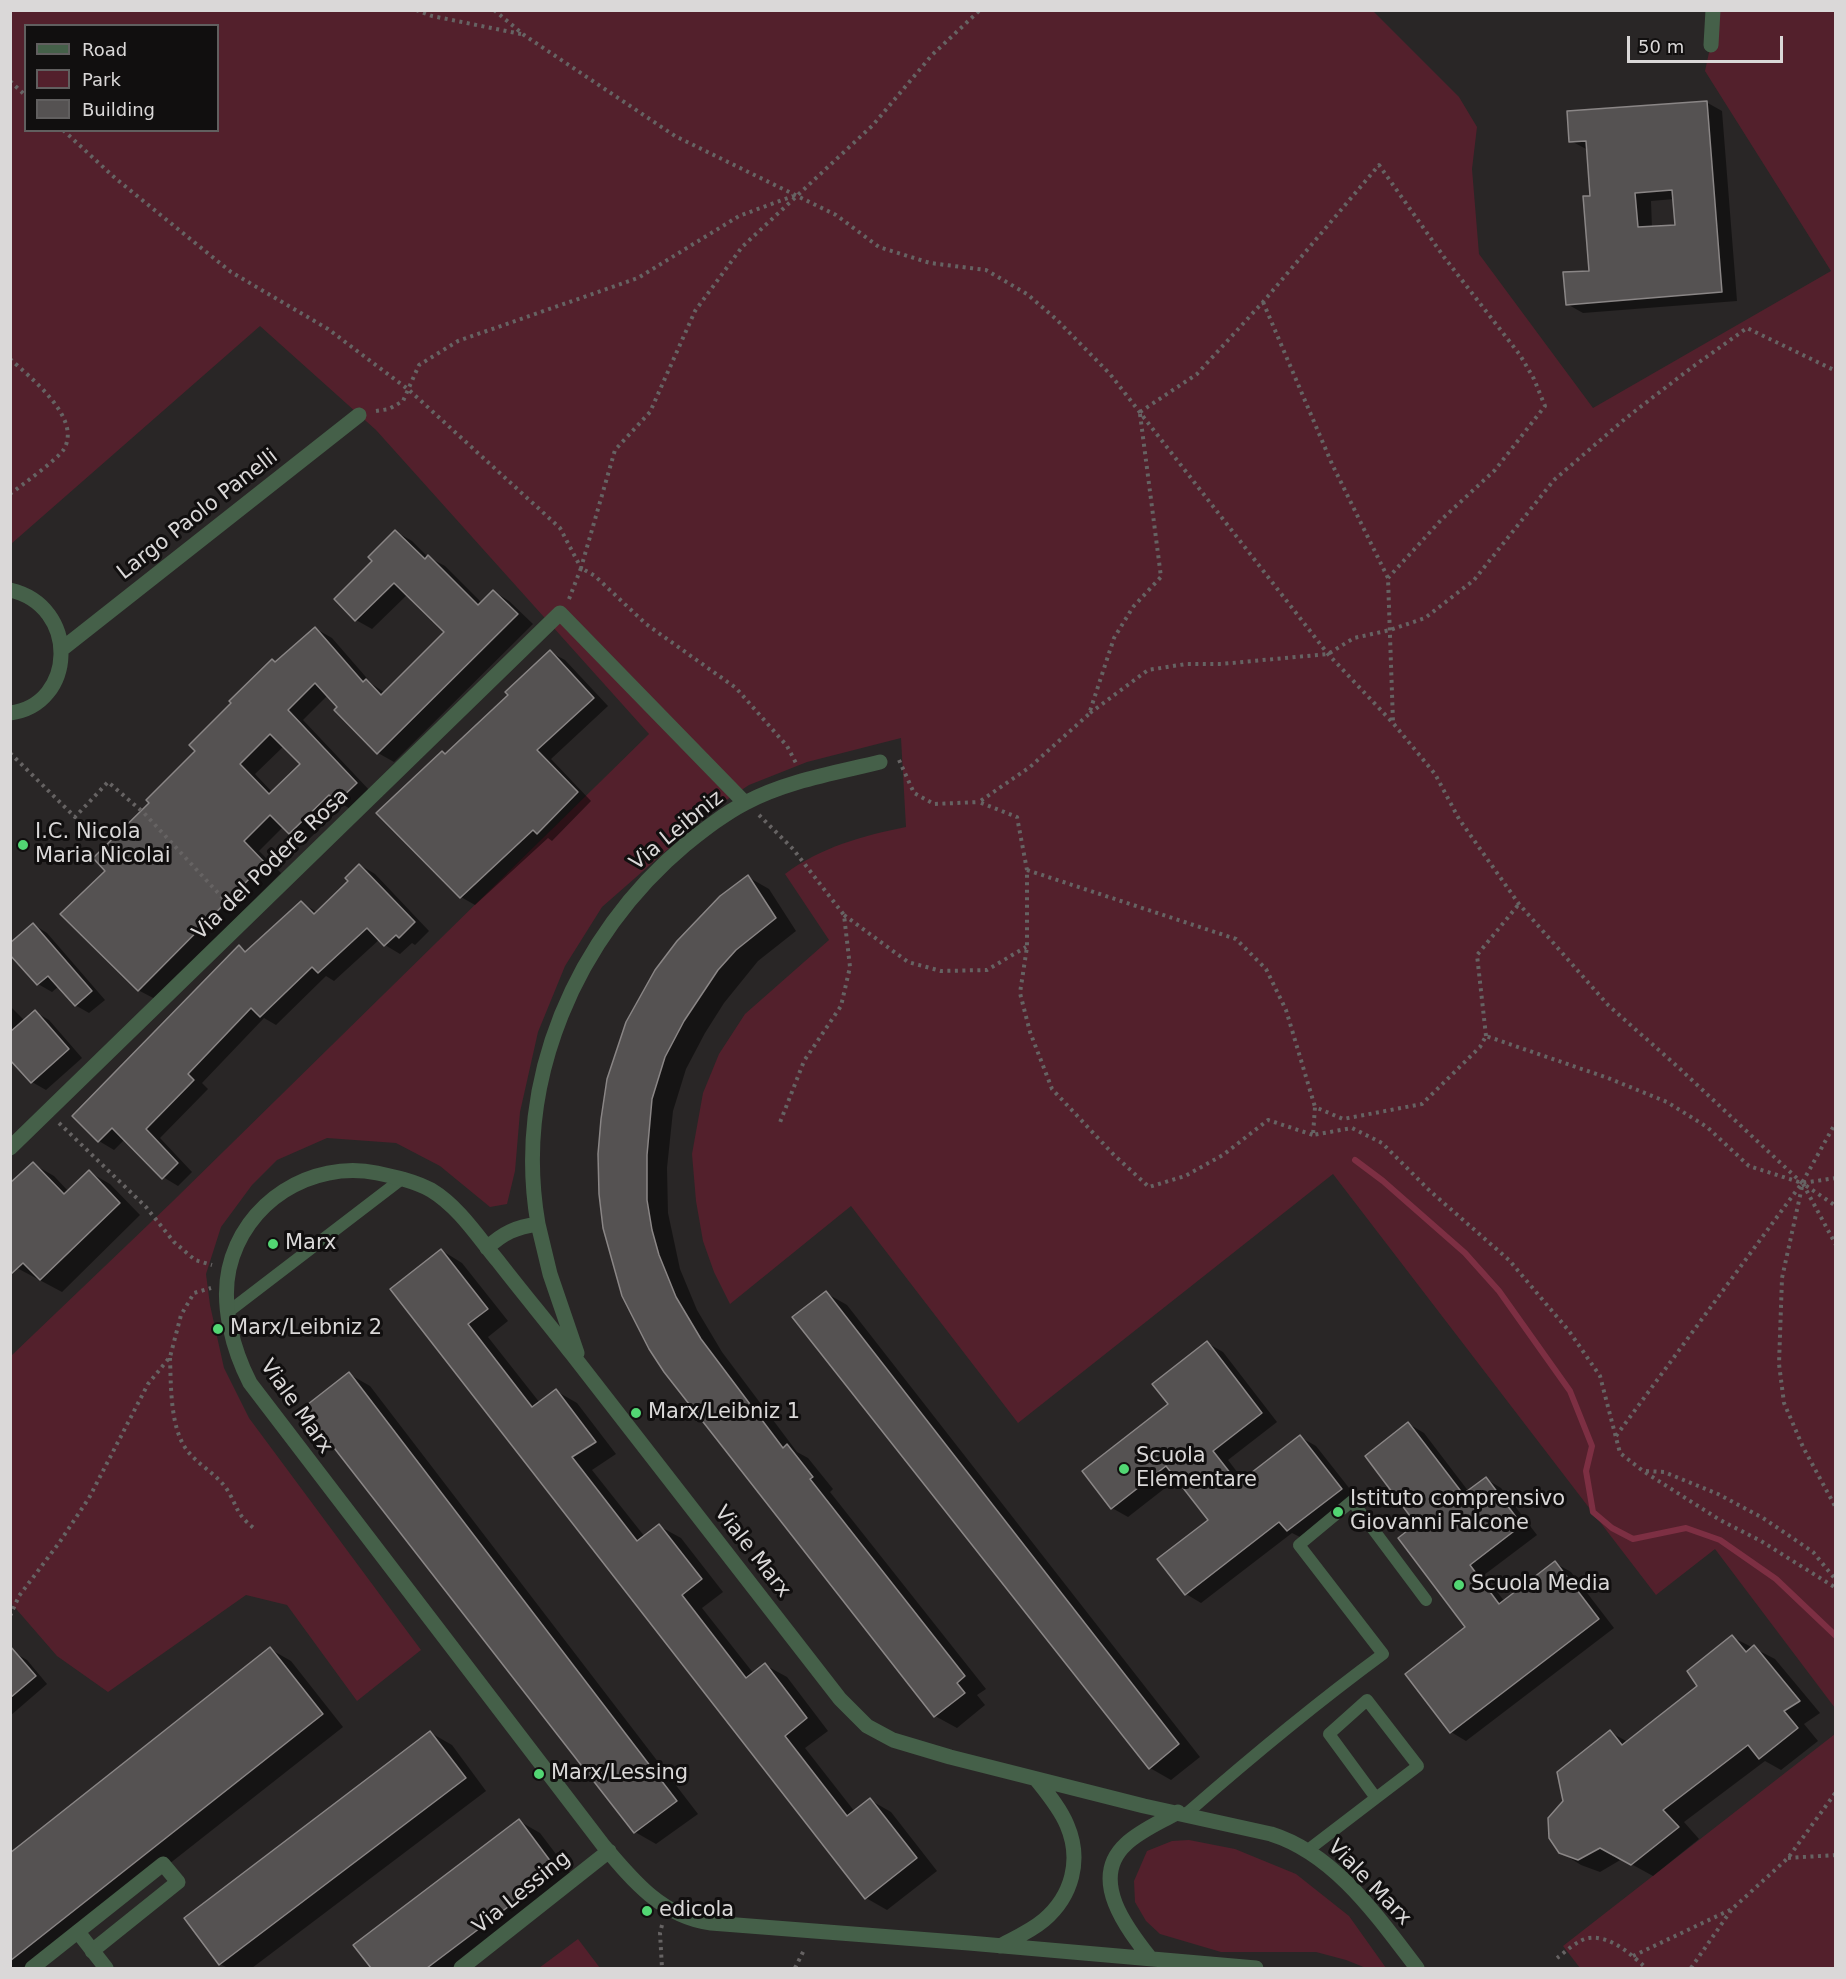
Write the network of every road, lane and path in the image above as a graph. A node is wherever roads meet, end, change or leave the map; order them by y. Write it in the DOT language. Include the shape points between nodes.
graph roads {
  1 [pos="416,10"];
  2 [pos="494,10"];
  3 [pos="980,10"];
  4 [pos="1713,10"];
  5 [pos="524,35"];
  6 [pos="1711,45"];
  7 [pos="10,81"];
  8 [pos="24,94"];
  9 [pos="65,132"];
  10 [pos="797,195"];
  11 [pos="1263,302"];
  12 [pos="10,359"];
  13 [pos="1836,371"];
  14 [pos="409,390"];
  15 [pos="1140,412"];
  16 [pos="359,415"];
  17 [pos="10,494"];
  18 [pos="581,568"];
  19 [pos="1388,578"];
  20 [pos="10,590"];
  21 [pos="560,613"];
  22 [pos="1390,630"];
  23 [pos="63,649"];
  24 [pos="1328,654"];
  25 [pos="10,713"];
  26 [pos="1089,714"];
  27 [pos="1393,723"];
  28 [pos="10,753"];
  29 [pos="880,762"];
  30 [pos="805,781"];
  31 [pos="979,802"];
  32 [pos="745,803"];
  33 [pos="1027,870"];
  34 [pos="1519,903"];
  35 [pos="844,915"];
  36 [pos="243,921"];
  37 [pos="1027,947"];
  38 [pos="1486,1036"];
  39 [pos="1315,1107"];
  40 [pos="47,1112"];
  41 [pos="1836,1122"];
  42 [pos="779,1125"];
  43 [pos="1313,1135"];
  44 [pos="10,1148"];
  45 [pos="403,1178"];
  46 [pos="1836,1178"];
  47 [pos="1802,1183"];
  48 [pos="1836,1206"];
  49 [pos="538,1224"];
  50 [pos="1836,1245"];
  51 [pos="487,1248"];
  52 [pos="228,1276"];
  53 [pos="228,1312"];
  54 [pos="170,1357"];
  55 [pos="582,1367"];
  56 [pos="1616,1436"];
  57 [pos="1643,1471"];
  58 [pos="1836,1508"];
  59 [pos="255,1530"];
  60 [pos="1836,1580"];
  61 [pos="1836,1588"];
  62 [pos="1426,1600"];
  63 [pos="10,1616"];
  64 [pos="1036,1779"];
  65 [pos="1836,1792"];
  66 [pos="1376,1798"];
  67 [pos="1182,1813"];
  68 [pos="1308,1850"];
  69 [pos="609,1851"];
  70 [pos="1836,1855"];
  71 [pos="1788,1858"];
  72 [pos="666,1908"];
  73 [pos="1732,1909"];
  74 [pos="78,1932"];
  75 [pos="1000,1946"];
  76 [pos="93,1951"];
  77 [pos="1633,1956"];
  78 [pos="1557,1958"];
  79 [pos="1151,1959"];
  80 [pos="32,1968"];
  81 [pos="106,1968"];
  82 [pos="461,1968"];
  83 [pos="662,1968"];
  84 [pos="1256,1968"];
  85 [pos="1417,1968"];
  86 [pos="1646,1968"];
  87 [pos="1691,1968"];
  1 -- 5 [label="path"];
  2 -- 5 [label="path"];
  3 -- 10 [label="path" via="932,55 873,125"];
  4 -- 6 [label="street"];
  5 -- 10 [label="path" via="675,136"];
  7 -- 8 [label="path"];
  9 -- 14 [label="path" via="115,178 231,272 328,329"];
  10 -- 14 [label="path" via="740,216 638,278 458,341 419,365"];
  10 -- 15 [label="path" via="836,215 879,247 930,263 986,270 1027,294 1110,374"];
  10 -- 18 [label="path" via="742,247 695,311 650,412 615,450"];
  11 -- 15 [label="path" via="1197,374"];
  11 -- 19 [label="path" via="1332,464"];
  11 -- 19 [label="path" via="1379,165 1534,379 1545,406 1495,470 1442,519"];
  12 -- 17 [label="path" via="62,414 68,438 63,451"];
  13 -- 22 [label="path" via="1747,328 1645,404 1554,480 1474,580 1425,618"];
  14 -- 16 [label="path" via="403,401 389,409"];
  14 -- 18 [label="path" via="561,528"];
  15 -- 24 [label="path"];
  15 -- 26 [label="path" via="1161,577 1133,607 1114,638"];
  16 -- 23 [label="street, Largo Paolo Panelli"];
  18 -- 21 [label="path"];
  18 -- 30 [label="path" via="595,576 646,624 736,688 787,746"];
  19 -- 22 [label="path"];
  20 -- 23 [label="street" via="32,598 48,611"];
  21 -- 32 [label="street"];
  21 -- 36 [label="street, Via del Podere Rosa"];
  22 -- 24 [label="path" via="1354,638"];
  22 -- 27 [label="path"];
  23 -- 25 [label="street" via="60,670 51,688 36,703"];
  24 -- 26 [label="path" via="1148,670"];
  24 -- 27 [label="path"];
  26 -- 31 [label="path" via="1030,767"];
  27 -- 34 [label="path" via="1435,774 1459,819"];
  28 -- 36 [label="path" via="75,817 108,782 144,813"];
  29 -- 30 [label="street, Via Leibniz"];
  29 -- 31 [label="path" via="899,759 914,793 934,804"];
  30 -- 32 [label="street, Via Leibniz"];
  31 -- 33 [label="path" via="1017,817"];
  32 -- 35 [label="path" via="793,849"];
  32 -- 49 [label="street, Via Leibniz" via="694,838 649,878 607,929 579,977 547,1056 538,1098 533,1147"];
  33 -- 37 [label="path"];
  33 -- 39 [label="path" via="1236,939 1266,969 1286,1010"];
  34 -- 38 [label="path" via="1477,955"];
  34 -- 47 [label="path" via="1608,1005"];
  35 -- 37 [label="path" via="908,962 941,971 987,970"];
  35 -- 42 [label="path" via="850,967 841,1006 804,1061"];
  36 -- 40 [label="street, Via del Podere Rosa"];
  37 -- 43 [label="path" via="1020,993 1052,1089 1149,1187 1185,1176 1223,1155 1268,1120"];
  38 -- 39 [label="path" via="1480,1047 1422,1104 1343,1119"];
  38 -- 47 [label="path" via="1667,1102 1707,1127 1749,1166"];
  39 -- 43 [label="path"];
  40 -- 44 [label="street, Via del Podere Rosa"];
  40 -- 52 [label="path" via="146,1207 174,1242 195,1260"];
  41 -- 47 [label="path"];
  43 -- 56 [label="path" via="1352,1128 1382,1143 1509,1260 1569,1331 1600,1376"];
  45 -- 51 [label="street, Viale Marx" via="441,1198"];
  45 -- 52 [label="street, Viale Marx" via="354,1170 301,1181 256,1215 243,1233"];
  45 -- 53 [label="lane"];
  46 -- 47 [label="path"];
  47 -- 48 [label="path"];
  47 -- 50 [label="path"];
  47 -- 56 [label="path"];
  47 -- 58 [label="path" via="1782,1278 1779,1364 1784,1403"];
  49 -- 51 [label="street" via="513,1229"];
  49 -- 55 [label="street, Via Leibniz"];
  51 -- 55 [label="street, Viale Marx"];
  52 -- 53 [label="street, Viale Marx"];
  52 -- 54 [label="path" via="194,1293 181,1315"];
  53 -- 69 [label="street, Viale Marx" via="241,1364 258,1396"];
  54 -- 59 [label="path" via="178,1433 186,1449 225,1487 242,1519"];
  54 -- 63 [label="path" via="148,1384 89,1498 18,1596"];
  55 -- 64 [label="street, Viale Marx" via="859,1719 893,1740"];
  56 -- 57 [label="path" via="1620,1453"];
  57 -- 60 [label="path" via="1664,1472 1763,1518 1814,1552"];
  57 -- 61 [label="path"];
  62 -- 67 [label="lane" via="1352,1501 1299,1545 1383,1654"];
  64 -- 67 [label="street, Viale Marx"];
  64 -- 75 [label="street" via="1066,1824 1073,1851 1072,1881 1060,1903 1042,1921"];
  65 -- 71 [label="path"];
  66 -- 66 [label="lane" via="1329,1734 1367,1700 1418,1766"];
  66 -- 68 [label="lane"];
  67 -- 68 [label="street, Viale Marx" via="1271,1834"];
  67 -- 79 [label="street" via="1125,1844 1111,1869 1110,1885 1116,1908"];
  68 -- 85 [label="street, Viale Marx" via="1346,1883"];
  69 -- 72 [label="street, Viale Marx" via="632,1879"];
  69 -- 82 [label="street, Via Lessing"];
  70 -- 71 [label="path"];
  71 -- 73 [label="path"];
  72 -- 75 [label="street, Viale Marx" via="711,1923"];
  72 -- 83 [label="path" via="660,1933"];
  73 -- 77 [label="path"];
  73 -- 87 [label="path"];
  74 -- 76 [label="street"];
  74 -- 76 [label="street" via="163,1864 178,1882"];
  74 -- 80 [label="street"];
  75 -- 79 [label="street, Viale Marx"];
  76 -- 81 [label="street"];
  77 -- 78 [label="path" via="1605,1939 1587,1937"];
  77 -- 86 [label="path"];
  79 -- 84 [label="street, Viale Marx"];
}
